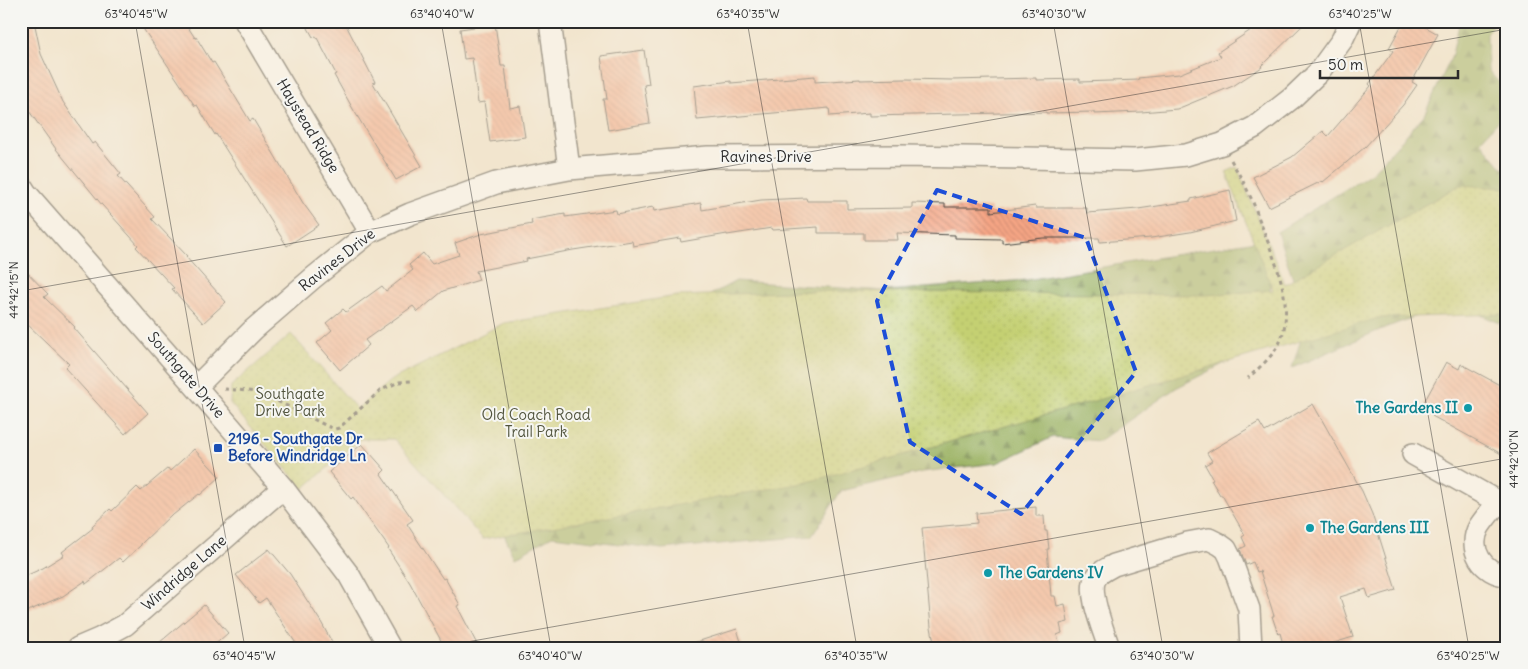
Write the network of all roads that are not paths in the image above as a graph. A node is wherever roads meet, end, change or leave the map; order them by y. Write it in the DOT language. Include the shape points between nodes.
graph roads {
  1 [pos="245,21"];
  2 [pos="550,21"];
  3 [pos="1351,21"];
  4 [pos="569,169"];
  5 [pos="21,185"];
  6 [pos="370,232"];
  7 [pos="196,387"];
  8 [pos="1413,454"];
  9 [pos="283,488"];
  10 [pos="1502,505"];
  11 [pos="1507,575"];
  12 [pos="78,648"];
  13 [pos="390,648"];
  14 [pos="1109,648"];
  15 [pos="1251,648"];
  1 -- 6 [label="street, Haystead Ridge"];
  2 -- 4 [label="street"];
  3 -- 4 [label="street, Ravines Drive" via="1342,40 1318,73 1292,98 1255,127 1222,144 1186,155 1135,160 901,156 708,158"];
  4 -- 6 [label="street, Ravines Drive" via="496,184 410,214"];
  5 -- 7 [label="street, Southgate Drive"];
  6 -- 7 [label="street, Ravines Drive" via="254,329"];
  7 -- 9 [label="street, Southgate Drive"];
  8 -- 10 [label="street"];
  9 -- 12 [label="street, Windridge Lane" via="125,625"];
  9 -- 13 [label="street, Southgate Drive" via="349,575"];
  10 -- 11 [label="street" via="1479,526 1475,538 1476,551 1482,563 1491,571"];
  14 -- 15 [label="street" via="1095,605 1096,577 1114,565 1187,542 1209,540 1226,549 1230,557 1249,610"];
}
